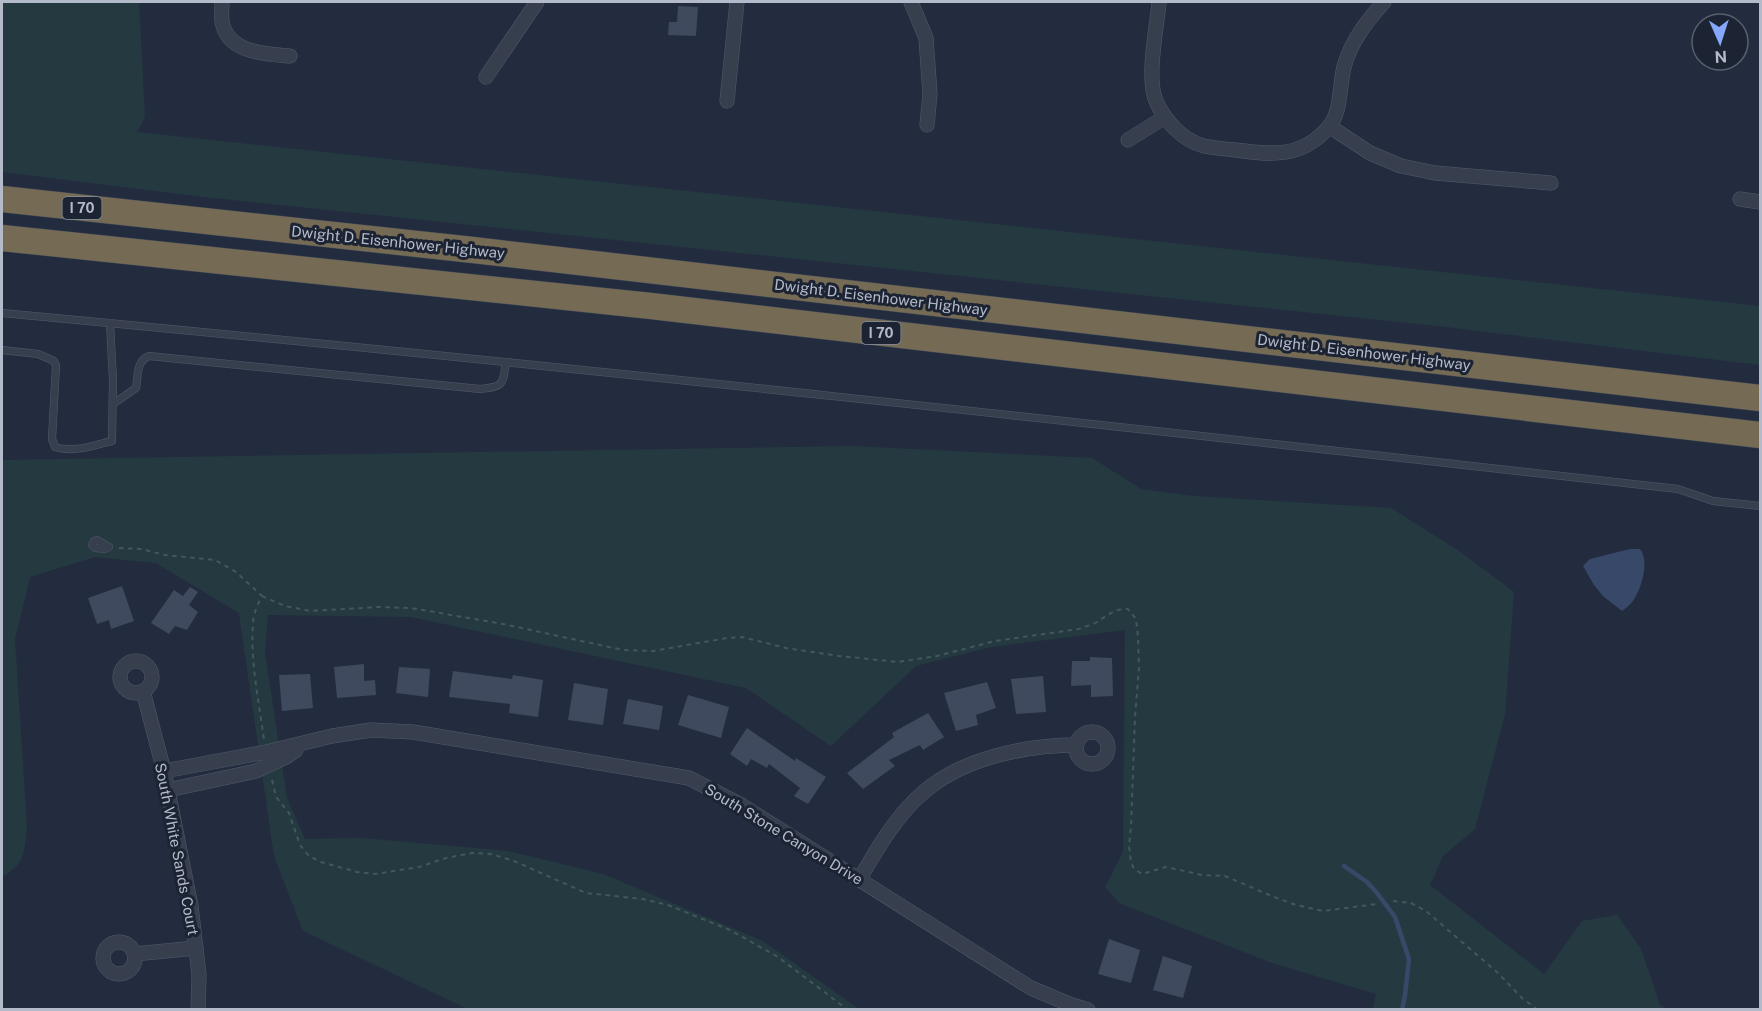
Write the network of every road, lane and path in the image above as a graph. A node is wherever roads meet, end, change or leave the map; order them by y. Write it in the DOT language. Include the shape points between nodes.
graph roads {
  1 [pos="222,2"];
  2 [pos="537,2"];
  3 [pos="737,2"];
  4 [pos="911,2"];
  5 [pos="1159,2"];
  6 [pos="1384,2"];
  7 [pos="291,56"];
  8 [pos="486,77"];
  9 [pos="727,101"];
  10 [pos="1165,117"];
  11 [pos="927,125"];
  12 [pos="1329,126"];
  13 [pos="1128,140"];
  14 [pos="1551,183"];
  15 [pos="2,199"];
  16 [pos="1740,199"];
  17 [pos="1761,202"];
  18 [pos="2,238"];
  19 [pos="2,313"];
  20 [pos="110,323"];
  21 [pos="2,350"];
  22 [pos="506,362"];
  23 [pos="1761,398"];
  24 [pos="113,404"];
  25 [pos="1761,435"];
  26 [pos="1761,506"];
  27 [pos="109,547"];
  28 [pos="262,596"];
  29 [pos="143,691"];
  30 [pos="308,742"];
  31 [pos="1077,745"];
  32 [pos="265,746"];
  33 [pos="164,771"];
  34 [pos="270,772"];
  35 [pos="168,790"];
  36 [pos="859,879"];
  37 [pos="1393,902"];
  38 [pos="1377,904"];
  39 [pos="196,948"];
  40 [pos="134,954"];
  41 [pos="198,1010"];
  42 [pos="848,1010"];
  43 [pos="1088,1010"];
  44 [pos="1538,1010"];
  1 -- 7 [label="street" via="224,30 232,41 258,53"];
  2 -- 8 [label="street"];
  3 -- 9 [label="street"];
  4 -- 11 [label="street" via="926,38 930,94"];
  5 -- 10 [label="street" via="1152,79 1155,100"];
  6 -- 12 [label="street" via="1353,42"];
  10 -- 12 [label="street" via="1174,129 1202,146 1266,154 1299,148"];
  10 -- 13 [label="street"];
  12 -- 14 [label="street" via="1370,153 1401,166 1435,173"];
  15 -- 23 [label="highway, Dwight D. Eisenhower Highway / I 70"];
  16 -- 17 [label="street"];
  18 -- 25 [label="highway, I 70" via="651,306"];
  19 -- 20 [label="lane"];
  20 -- 22 [label="lane"];
  20 -- 24 [label="lane"];
  21 -- 24 [label="lane" via="38,354 54,361 55,447 78,449 112,441"];
  22 -- 24 [label="lane" via="500,385 480,389 149,356 140,363 136,388"];
  22 -- 26 [label="lane" via="1678,489 1713,501"];
  27 -- 28 [label="path" via="215,560 236,572"];
  28 -- 32 [label="path" via="253,633"];
  28 -- 38 [label="path" via="311,611 411,608 623,650 653,651 742,637 786,648 898,662 995,641 1078,629 1115,610 1128,609 1136,619 1139,668 1129,846 1134,869 1142,874 1166,867 1225,876 1274,897 1323,911"];
  29 -- 33 [label="street, South White Sands Court"];
  30 -- 33 [label="street, South Stone Canyon Drive"];
  30 -- 35 [label="street, South Stone Canyon Drive" via="256,771"];
  30 -- 36 [label="street, South Stone Canyon Drive" via="371,730 413,732 689,778 743,806"];
  31 -- 36 [label="street" via="1027,748 951,773 924,791 891,828"];
  33 -- 35 [label="street, South White Sands Court"];
  34 -- 42 [label="path" via="276,797 289,813 300,845 321,862 375,874 463,855 491,854 586,893 668,905 730,930 778,957"];
  35 -- 39 [label="street, South White Sands Court"];
  36 -- 43 [label="street, South Stone Canyon Drive" via="1031,988"];
  37 -- 44 [label="path" via="1411,903 1426,911"];
  39 -- 40 [label="street"];
  39 -- 41 [label="street, South White Sands Court"];
}
